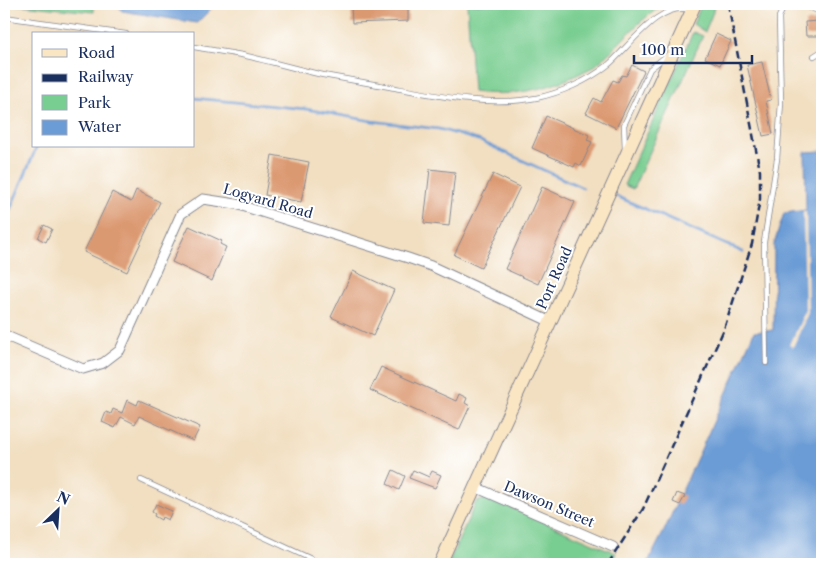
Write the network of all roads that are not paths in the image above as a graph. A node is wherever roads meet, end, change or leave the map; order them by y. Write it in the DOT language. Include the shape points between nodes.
graph roads {
  1 [pos="785,4"];
  2 [pos="798,4"];
  3 [pos="694,7"];
  4 [pos="822,12"];
  5 [pos="4,17"];
  6 [pos="112,32"];
  7 [pos="195,47"];
  8 [pos="822,51"];
  9 [pos="814,56"];
  10 [pos="551,322"];
  11 [pos="4,335"];
  12 [pos="766,363"];
  13 [pos="141,480"];
  14 [pos="475,487"];
  15 [pos="613,547"];
  16 [pos="322,564"];
  17 [pos="440,564"];
  1 -- 12 [label="lane" via="779,16 777,159 764,242"];
  2 -- 4 [label="lane"];
  3 -- 7 [label="lane" via="677,8 656,16 608,65 581,82 549,95 518,101 475,100 414,91"];
  3 -- 10 [label="main road, Port Road"];
  5 -- 6 [label="lane"];
  8 -- 9 [label="lane"];
  10 -- 11 [label="street, Logyard Road" via="431,266 236,204 203,199 181,214 120,350 103,363 83,369"];
  10 -- 14 [label="main road, Port Road"];
  13 -- 16 [label="lane"];
  14 -- 15 [label="street, Dawson Street"];
  14 -- 17 [label="main road, Port Road"];
}
